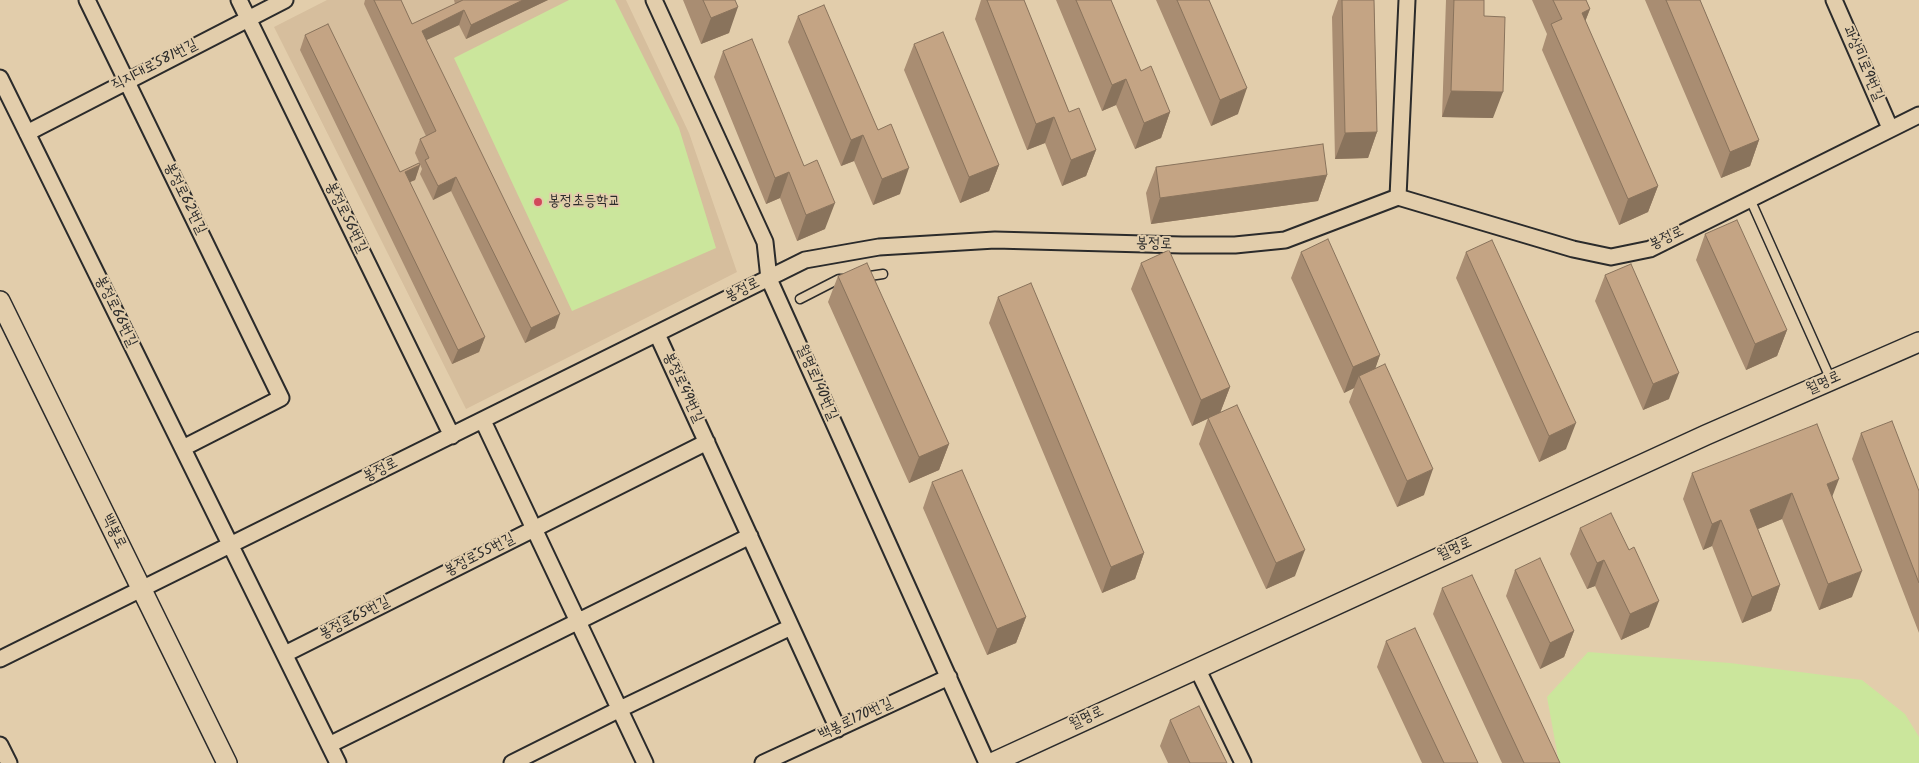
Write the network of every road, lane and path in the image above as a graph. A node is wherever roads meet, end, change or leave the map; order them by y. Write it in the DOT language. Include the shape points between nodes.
graph roads {
  1 [pos="87,0"];
  2 [pos="239,0"];
  3 [pos="285,0"];
  4 [pos="654,0"];
  5 [pos="1406,0"];
  6 [pos="1834,0"];
  7 [pos="248,18"];
  8 [pos="0,78"];
  9 [pos="126,81"];
  10 [pos="1919,115"];
  11 [pos="1890,128"];
  12 [pos="27,133"];
  13 [pos="1398,196"];
  14 [pos="1750,199"];
  15 [pos="883,274"];
  16 [pos="769,279"];
  17 [pos="800,298"];
  18 [pos="0,301"];
  19 [pos="657,334"];
  20 [pos="1919,342"];
  21 [pos="1831,380"];
  22 [pos="483,421"];
  23 [pos="452,436"];
  24 [pos="707,442"];
  25 [pos="183,448"];
  26 [pos="625,483"];
  27 [pos="534,529"];
  28 [pos="750,536"];
  29 [pos="231,546"];
  30 [pos="425,584"];
  31 [pos="141,589"];
  32 [pos="578,621"];
  33 [pos="791,627"];
  34 [pos="285,654"];
  35 [pos="0,659"];
  36 [pos="1197,668"];
  37 [pos="949,678"];
  38 [pos="620,709"];
  39 [pos="838,728"];
  40 [pos="0,745"];
  41 [pos="329,745"];
  42 [pos="9,763"];
  43 [pos="227,763"];
  44 [pos="338,763"];
  45 [pos="513,763"];
  46 [pos="645,763"];
  47 [pos="763,763"];
  48 [pos="987,763"];
  49 [pos="992,763"];
  50 [pos="1243,763"];
  1 -- 9 [label="street, 봉정로62번길"];
  2 -- 7 [label="street, 봉정로56번길"];
  3 -- 7 [label="street, 직지대로581번길"];
  4 -- 16 [label="street, 월명로140번길" via="765,242"];
  5 -- 13 [label="street"];
  6 -- 11 [label="street, 과상미로9번길"];
  7 -- 9 [label="street, 직지대로581번길"];
  7 -- 23 [label="street, 봉정로56번길"];
  8 -- 12 [label="street, 봉정로66번길"];
  9 -- 12 [label="street, 직지대로581번길"];
  9 -- 25 [label="street, 봉정로62번길" via="282,398"];
  10 -- 11 [label="street, 봉정로"];
  11 -- 14 [label="street, 봉정로"];
  12 -- 25 [label="street, 봉정로66번길"];
  13 -- 14 [label="street, 봉정로" via="1573,249 1610,257 1650,249"];
  13 -- 16 [label="street, 봉정로" via="1285,240 1182,246 995,240 879,247 805,260"];
  14 -- 21 [label="lane"];
  15 -- 17 [label="lane" via="839,279"];
  16 -- 19 [label="street, 봉정로"];
  16 -- 37 [label="street, 월명로140번길"];
  18 -- 31 [label="street, 백봉로"];
  19 -- 22 [label="street, 봉정로"];
  19 -- 24 [label="street, 봉정로49번길"];
  20 -- 21 [label="street, 월명로"];
  21 -- 36 [label="street, 월명로"];
  22 -- 23 [label="street, 봉정로"];
  22 -- 27 [label="street, 봉정로55번길"];
  23 -- 29 [label="street, 봉정로"];
  24 -- 26 [label="street, 봉정로49번길"];
  24 -- 28 [label="street, 봉정로49번길"];
  25 -- 29 [label="street, 봉정로66번길"];
  26 -- 27 [label="street, 봉정로55번길"];
  27 -- 30 [label="street, 봉정로55번길"];
  27 -- 32 [label="street, 봉정로55번길"];
  28 -- 32 [label="street"];
  28 -- 33 [label="street, 봉정로49번길"];
  29 -- 31 [label="street, 봉정로"];
  29 -- 34 [label="street"];
  30 -- 34 [label="street, 봉정로65번길"];
  31 -- 35 [label="street, 봉정로"];
  31 -- 43 [label="street, 백봉로"];
  32 -- 38 [label="street, 봉정로55번길"];
  32 -- 41 [label="street"];
  33 -- 38 [label="street"];
  33 -- 39 [label="street, 봉정로49번길"];
  34 -- 41 [label="street"];
  36 -- 49 [label="street, 월명로"];
  36 -- 50 [label="street"];
  37 -- 39 [label="street, 백봉로170번길"];
  37 -- 48 [label="street, 월명로140번길"];
  38 -- 45 [label="street"];
  38 -- 46 [label="street, 봉정로55번길"];
  39 -- 47 [label="street, 백봉로170번길"];
  40 -- 42 [label="street"];
  41 -- 44 [label="street"];
}
